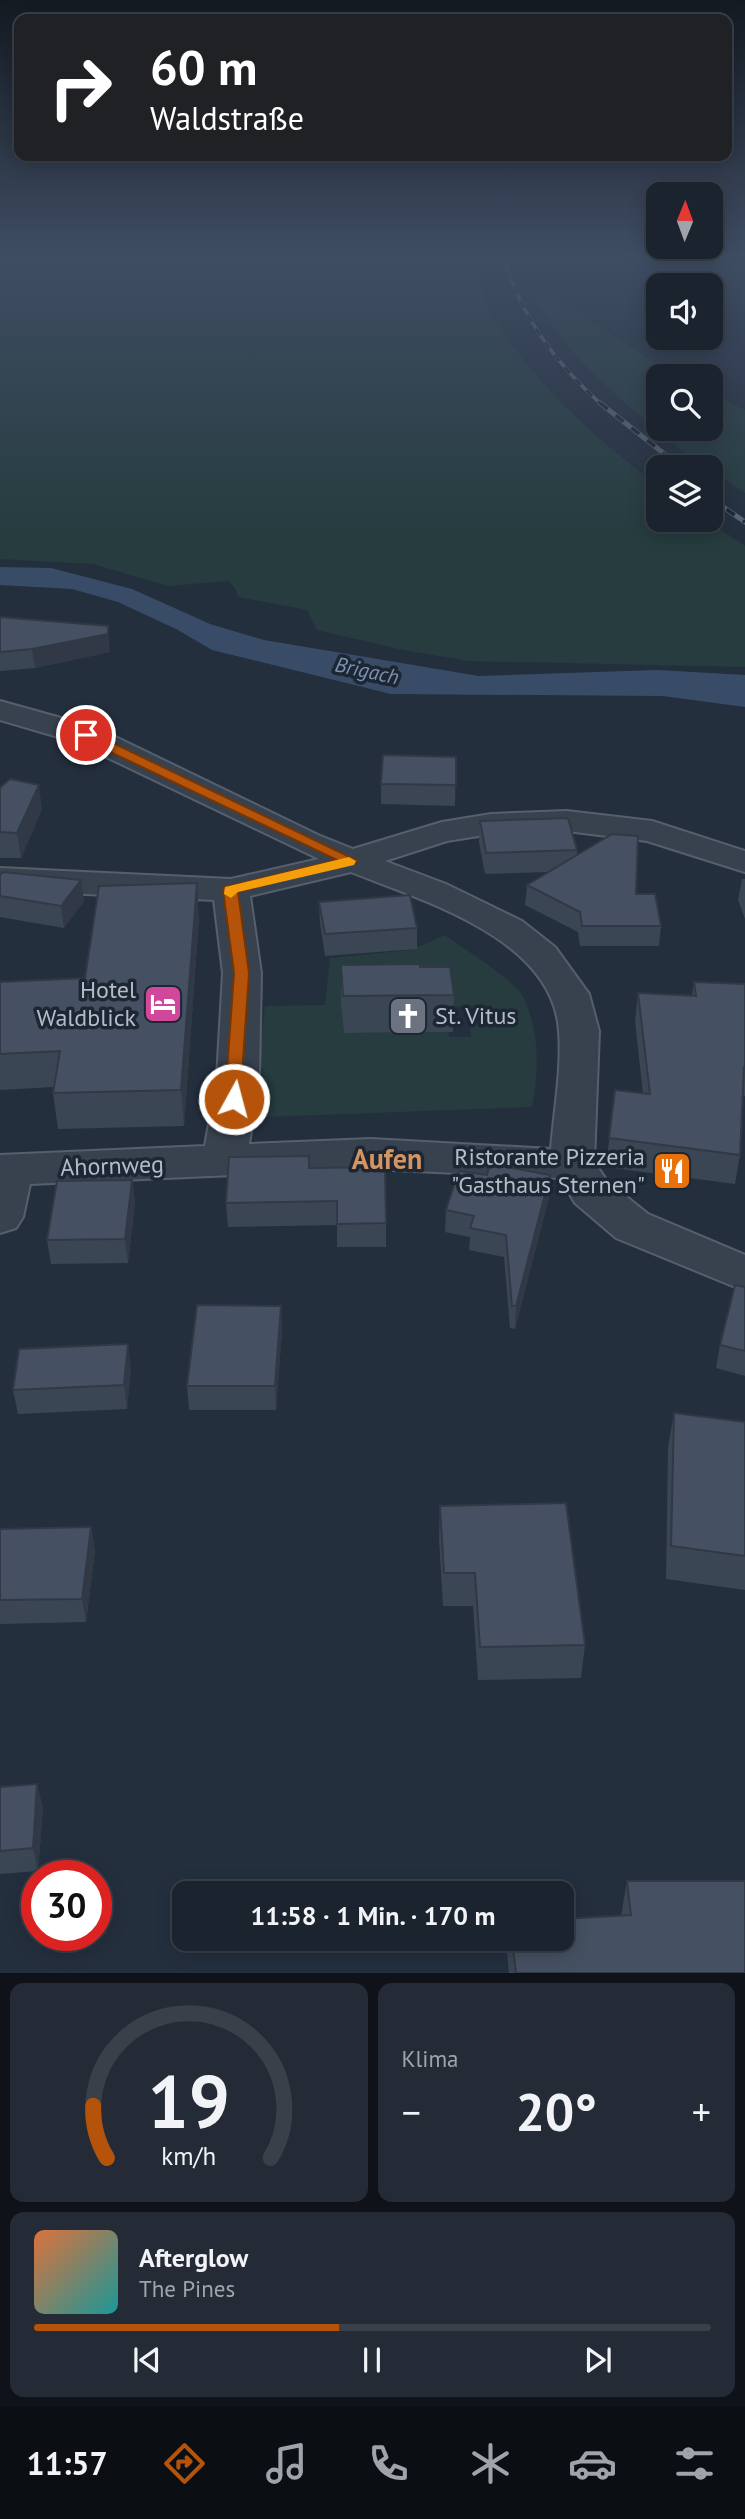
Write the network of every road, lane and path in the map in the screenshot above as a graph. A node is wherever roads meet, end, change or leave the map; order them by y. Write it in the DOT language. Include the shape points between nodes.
graph roads {
  1 [pos="0,710"];
  2 [pos="351,861"];
  3 [pos="745,862"];
  4 [pos="0,878"];
  5 [pos="231,890"];
  6 [pos="223,1162"];
  7 [pos="572,1163"];
  8 [pos="6,1171"];
  9 [pos="0,1217"];
  10 [pos="745,1274"];
  1 -- 2 [label="street" via="86,735"];
  2 -- 3 [label="street" via="442,832 491,824 567,821 652,831"];
  2 -- 5 [label="street"];
  2 -- 7 [label="street" via="433,892 509,929 542,955 570,994 579,1031"];
  4 -- 5 [label="street"];
  5 -- 6 [label="street" via="242,973 238,1078"];
  6 -- 7 [label="street, Ahornweg" via="371,1154"];
  6 -- 8 [label="street, Ahornweg"];
  7 -- 10 [label="street" via="590,1192 632,1226"];
  8 -- 9 [label="street"];
}
